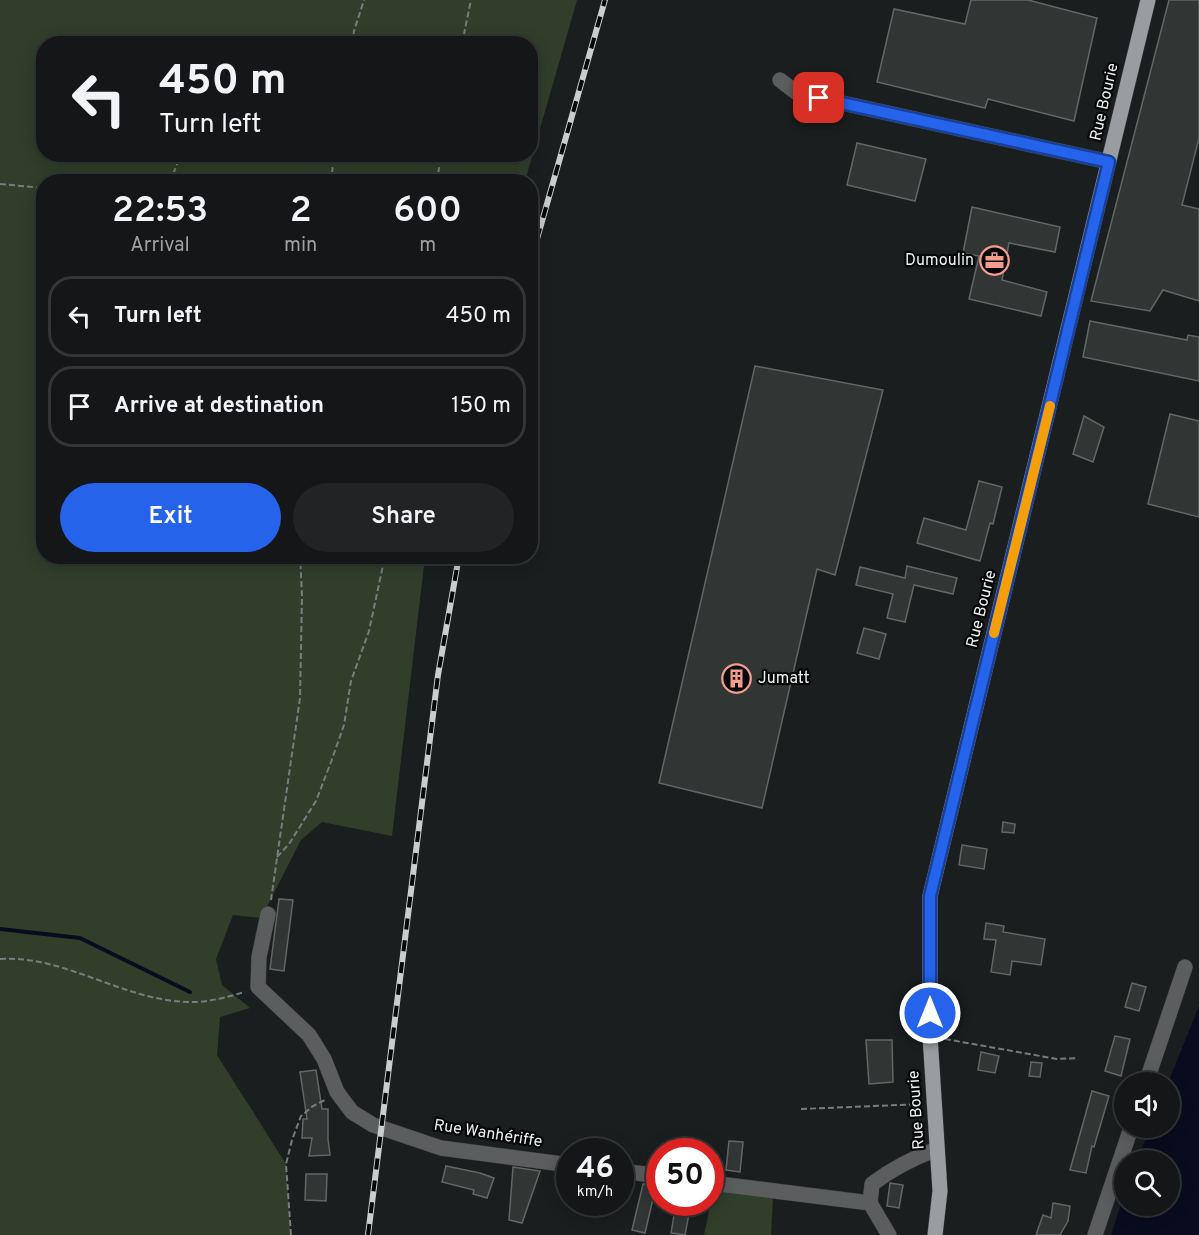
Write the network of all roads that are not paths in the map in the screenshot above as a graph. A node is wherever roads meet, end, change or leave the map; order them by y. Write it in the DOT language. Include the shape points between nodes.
graph roads {
  1 [pos="1148,0"];
  2 [pos="780,80"];
  3 [pos="1109,162"];
  4 [pos="268,914"];
  5 [pos="1185,967"];
  6 [pos="1150,1072"];
  7 [pos="1128,1138"];
  8 [pos="937,1149"];
  9 [pos="556,1163"];
  10 [pos="724,1185"];
  11 [pos="870,1203"];
  12 [pos="890,1235"];
  13 [pos="935,1235"];
  14 [pos="1095,1235"];
  1 -- 3 [label="main road, Rue Bourie"];
  2 -- 3 [label="street" via="797,93"];
  3 -- 8 [label="main road, Rue Bourie" via="930,896 930,1036"];
  4 -- 9 [label="street, Rue Wanhériffe" via="259,957 258,987 309,1035 337,1092 352,1112 373,1125 441,1148"];
  5 -- 6 [label="street"];
  7 -- 14 [label="street"];
  8 -- 11 [label="street" via="890,1170 872,1184"];
  8 -- 13 [label="main road, Rue Bourie" via="940,1191"];
  10 -- 11 [label="street"];
  11 -- 12 [label="street"];
}
